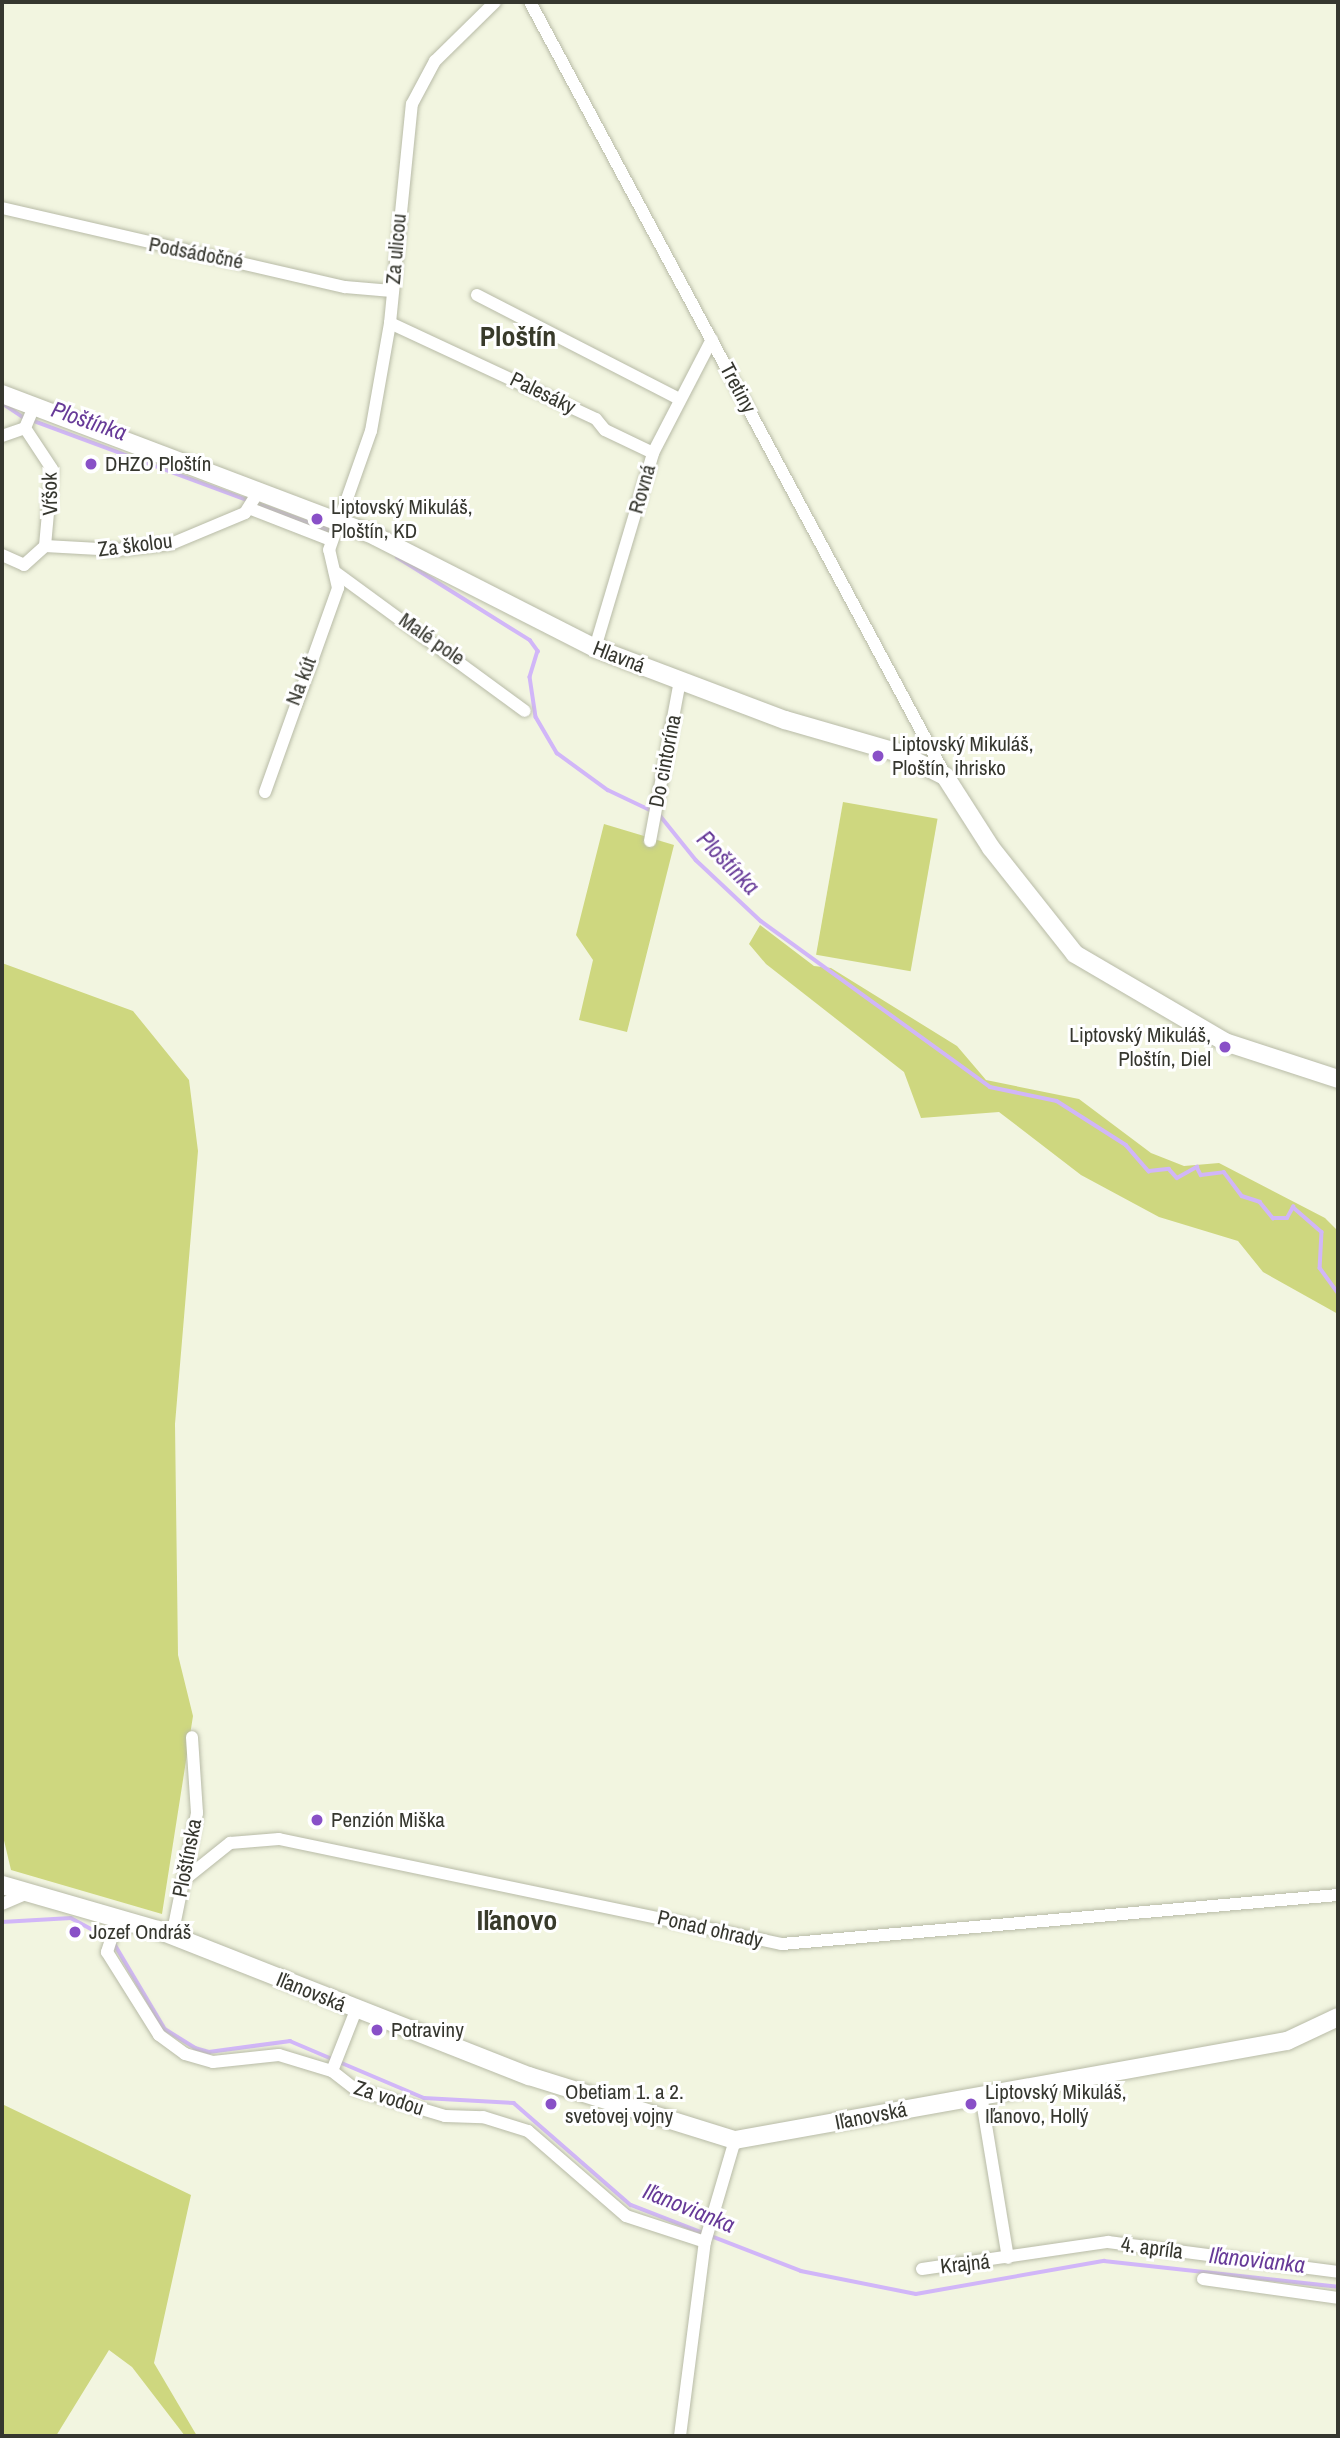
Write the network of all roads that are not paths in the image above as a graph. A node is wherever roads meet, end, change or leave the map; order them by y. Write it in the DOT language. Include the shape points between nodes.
graph roads {
  1 [pos="495,2"];
  2 [pos="530,2"];
  3 [pos="2,208"];
  4 [pos="392,291"];
  5 [pos="477,295"];
  6 [pos="390,323"];
  7 [pos="712,338"];
  8 [pos="2,394"];
  9 [pos="677,398"];
  10 [pos="29,418"];
  11 [pos="2,436"];
  12 [pos="653,453"];
  13 [pos="255,501"];
  14 [pos="332,528"];
  15 [pos="45,546"];
  16 [pos="2,555"];
  17 [pos="334,572"];
  18 [pos="595,648"];
  19 [pos="680,680"];
  20 [pos="525,711"];
  21 [pos="945,776"];
  22 [pos="265,792"];
  23 [pos="650,841"];
  24 [pos="1338,1079"];
  25 [pos="192,1737"];
  26 [pos="185,1879"];
  27 [pos="2,1885"];
  28 [pos="26,1894"];
  29 [pos="1338,1895"];
  30 [pos="2,1904"];
  31 [pos="112,1931"];
  32 [pos="172,1936"];
  33 [pos="356,2010"];
  34 [pos="1338,2017"];
  35 [pos="334,2065"];
  36 [pos="981,2095"];
  37 [pos="735,2140"];
  38 [pos="707,2236"];
  39 [pos="1008,2258"];
  40 [pos="922,2269"];
  41 [pos="1338,2272"];
  42 [pos="1203,2279"];
  43 [pos="1297,2280"];
  44 [pos="1338,2298"];
  45 [pos="680,2436"];
  1 -- 4 [label="street, Za ulicou" via="435,61 412,104"];
  2 -- 7 [label="street, Tretiny"];
  3 -- 4 [label="street, Podsádočné" via="345,288"];
  4 -- 6 [label="street, Za ulicou"];
  5 -- 9 [label="street"];
  6 -- 12 [label="street, Palesáky" via="596,419 605,430"];
  6 -- 14 [label="street, Za ulicou" via="371,431"];
  7 -- 9 [label="street, Rovná"];
  7 -- 21 [label="street, Tretiny"];
  8 -- 10 [label="street, Hlavná"];
  9 -- 12 [label="street, Rovná"];
  10 -- 11 [label="street"];
  10 -- 13 [label="street, Hlavná"];
  10 -- 15 [label="street, Vŕšok" via="52,469"];
  12 -- 18 [label="street, Rovná"];
  13 -- 14 [label="street, Hlavná"];
  13 -- 14 [label="street"];
  13 -- 15 [label="street, Za školou" via="171,544 93,550"];
  14 -- 17 [label="street, Na kút"];
  14 -- 18 [label="street, Hlavná"];
  15 -- 16 [label="street" via="24,565"];
  17 -- 20 [label="street, Malé pole"];
  17 -- 22 [label="street, Na kút" via="336,594"];
  18 -- 19 [label="street, Hlavná"];
  19 -- 21 [label="street, Hlavná" via="914,760"];
  19 -- 23 [label="street, Do cintorína"];
  21 -- 24 [label="street" via="991,848 1075,954 1226,1042"];
  25 -- 26 [label="street, Ploštínska" via="197,1813"];
  26 -- 29 [label="street, Ponad ohrady" via="230,1843 279,1839 782,1944"];
  26 -- 32 [label="street, Ploštínska"];
  27 -- 28 [label="street, Iľanovská"];
  28 -- 30 [label="street"];
  28 -- 31 [label="street, Iľanovská"];
  31 -- 32 [label="street, Iľanovská"];
  31 -- 35 [label="street, Za vodou" via="159,2035 185,2054 213,2062 279,2055"];
  32 -- 33 [label="street, Iľanovská"];
  33 -- 35 [label="street"];
  33 -- 37 [label="street, Iľanovská" via="565,2088"];
  34 -- 36 [label="street, Iľanovská" via="1287,2041"];
  35 -- 38 [label="street, Za vodou" via="355,2089 445,2116 482,2117 528,2130 626,2216"];
  36 -- 37 [label="street, Iľanovská"];
  36 -- 39 [label="street"];
  37 -- 38 [label="street"];
  38 -- 45 [label="street"];
  39 -- 40 [label="street, Krajná"];
  39 -- 43 [label="street, 4. apríla" via="1108,2242"];
  41 -- 43 [label="street, 4. apríla"];
  42 -- 43 [label="street, 4. apríla"];
  43 -- 44 [label="street, 4. apríla"];
}
